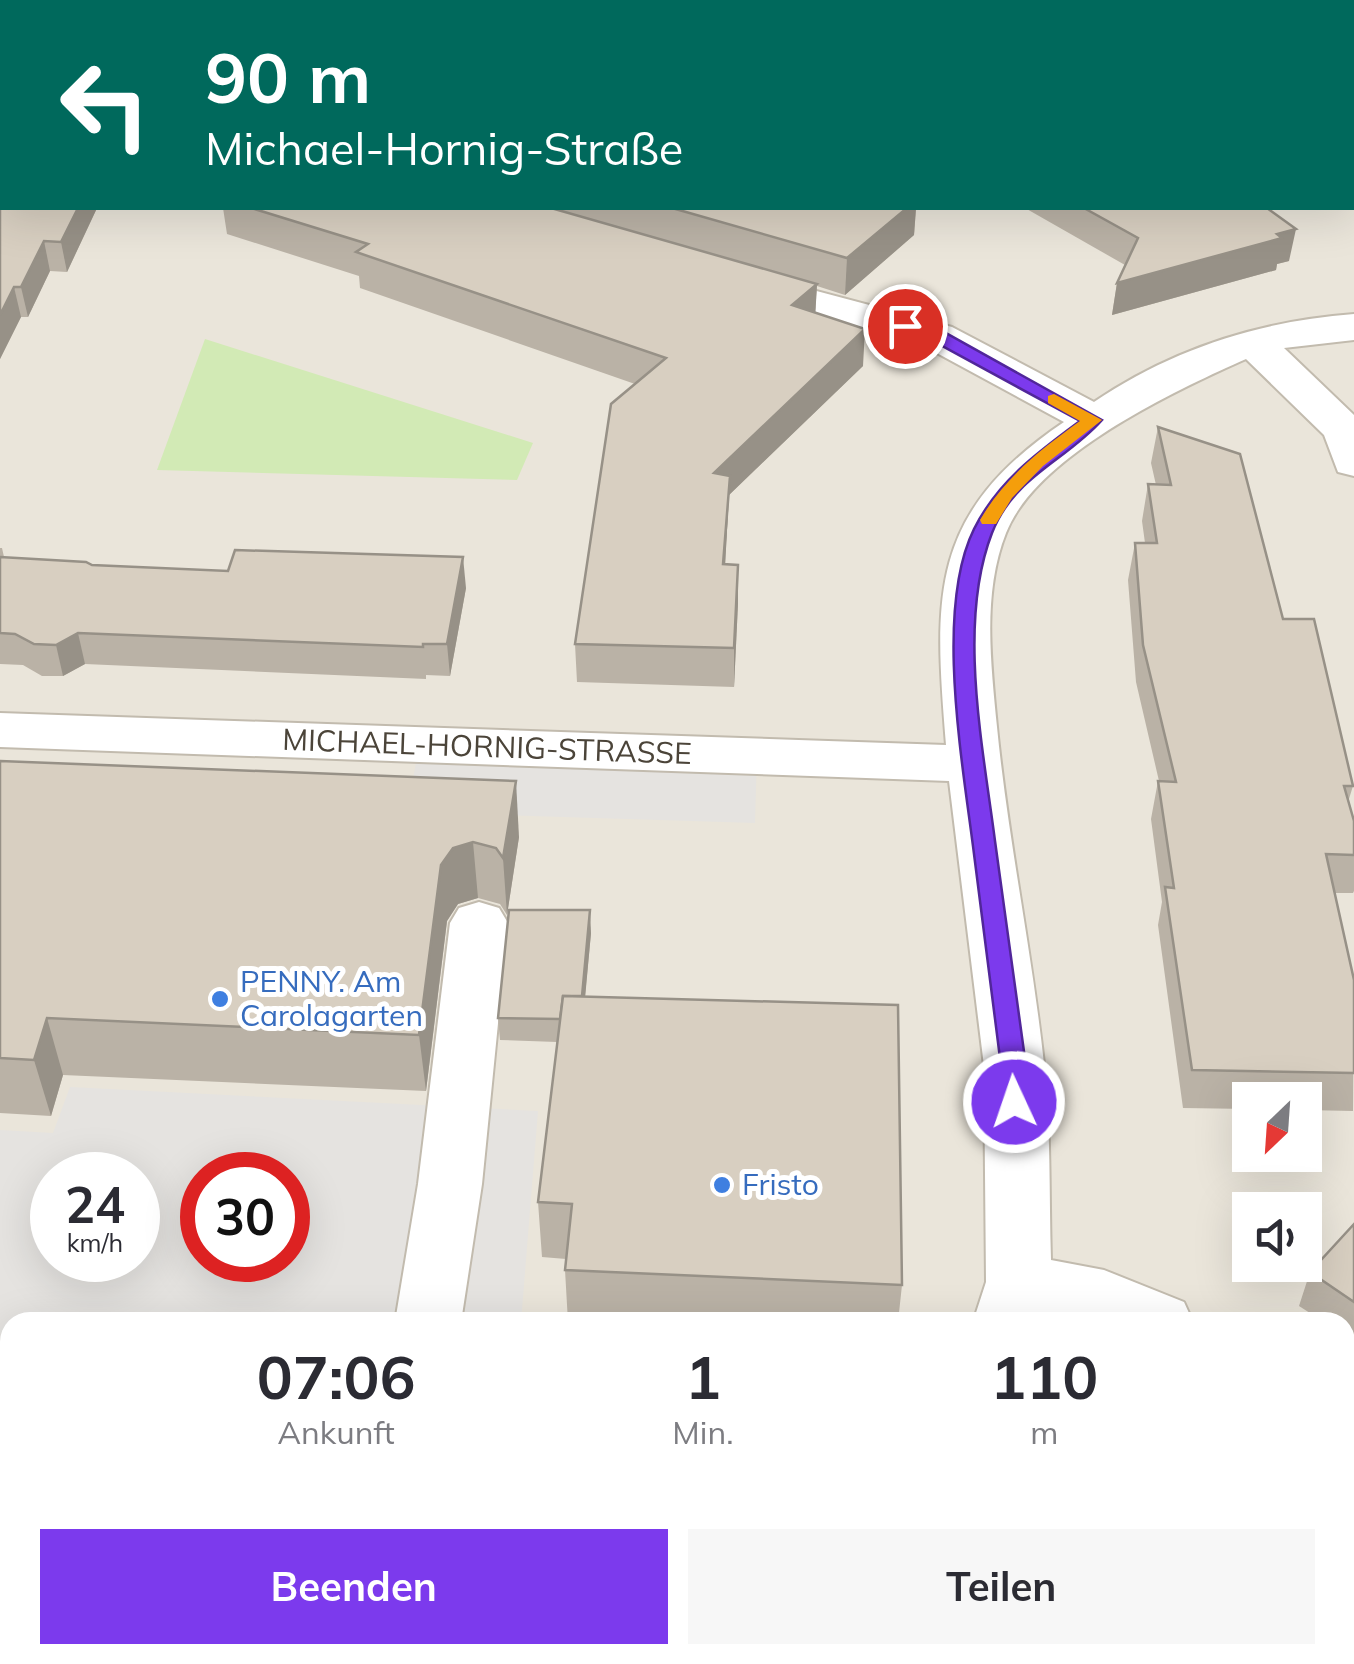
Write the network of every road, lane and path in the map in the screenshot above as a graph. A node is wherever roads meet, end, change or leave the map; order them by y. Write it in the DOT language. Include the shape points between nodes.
graph roads {
  1 [pos="700,271"];
  2 [pos="1354,328"];
  3 [pos="1252,341"];
  4 [pos="1092,420"];
  5 [pos="1354,462"];
  6 [pos="0,730"];
  7 [pos="974,764"];
  8 [pos="479,923"];
  9 [pos="1012,1302"];
  10 [pos="430,1312"];
  11 [pos="1137,1312"];
  1 -- 4 [label="street" via="937,336"];
  2 -- 3 [label="street"];
  3 -- 4 [label="street" via="1146,387"];
  3 -- 5 [label="street" via="1345,431"];
  4 -- 7 [label="street" via="1036,462 1004,495 982,532 966,594"];
  6 -- 7 [label="street, MICHAEL-HORNIG-STRASSE"];
  7 -- 9 [label="street" via="1014,1066"];
  8 -- 10 [label="street"];
  9 -- 11 [label="street" via="1104,1298"];
}
